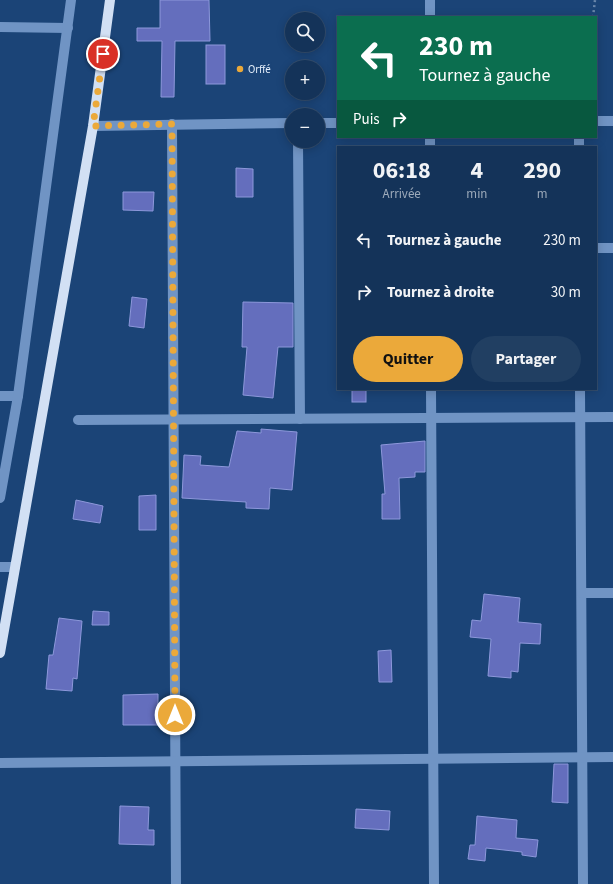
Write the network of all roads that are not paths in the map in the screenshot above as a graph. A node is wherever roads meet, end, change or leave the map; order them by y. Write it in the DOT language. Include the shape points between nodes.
graph roads {
  1 [pos="71,0"];
  2 [pos="110,0"];
  3 [pos="430,0"];
  4 [pos="430,16"];
  5 [pos="0,27"];
  6 [pos="68,28"];
  7 [pos="597,121"];
  8 [pos="613,121"];
  9 [pos="285,123"];
  10 [pos="325,123"];
  11 [pos="337,123"];
  12 [pos="172,124"];
  13 [pos="93,126"];
  14 [pos="298,148"];
  15 [pos="597,248"];
  16 [pos="613,248"];
  17 [pos="431,390"];
  18 [pos="580,390"];
  19 [pos="0,396"];
  20 [pos="18,396"];
  21 [pos="581,417"];
  22 [pos="613,417"];
  23 [pos="431,418"];
  24 [pos="300,419"];
  25 [pos="78,420"];
  26 [pos="173,420"];
  27 [pos="0,498"];
  28 [pos="15,566"];
  29 [pos="0,567"];
  30 [pos="582,593"];
  31 [pos="613,593"];
  32 [pos="0,653"];
  33 [pos="613,757"];
  34 [pos="582,758"];
  35 [pos="433,759"];
  36 [pos="175,762"];
  37 [pos="0,763"];
  38 [pos="176,884"];
  39 [pos="434,884"];
  40 [pos="583,884"];
  1 -- 6 [label="street"];
  2 -- 13 [label="main road"];
  3 -- 4 [label="street"];
  5 -- 6 [label="street"];
  6 -- 20 [label="street"];
  7 -- 8 [label="street"];
  9 -- 12 [label="street"];
  10 -- 11 [label="street"];
  12 -- 13 [label="street"];
  12 -- 26 [label="street"];
  13 -- 28 [label="main road"];
  14 -- 24 [label="street"];
  15 -- 16 [label="street"];
  17 -- 23 [label="street"];
  18 -- 21 [label="street"];
  19 -- 20 [label="street"];
  20 -- 27 [label="street"];
  21 -- 22 [label="street"];
  21 -- 23 [label="street"];
  21 -- 30 [label="street"];
  23 -- 24 [label="street"];
  23 -- 35 [label="street"];
  24 -- 26 [label="street"];
  25 -- 26 [label="street"];
  26 -- 36 [label="street"];
  28 -- 29 [label="street"];
  28 -- 32 [label="main road"];
  30 -- 31 [label="street"];
  30 -- 34 [label="street"];
  33 -- 34 [label="street"];
  34 -- 35 [label="street"];
  34 -- 40 [label="street"];
  35 -- 36 [label="street"];
  35 -- 39 [label="street"];
  36 -- 37 [label="street"];
  36 -- 38 [label="street"];
}
